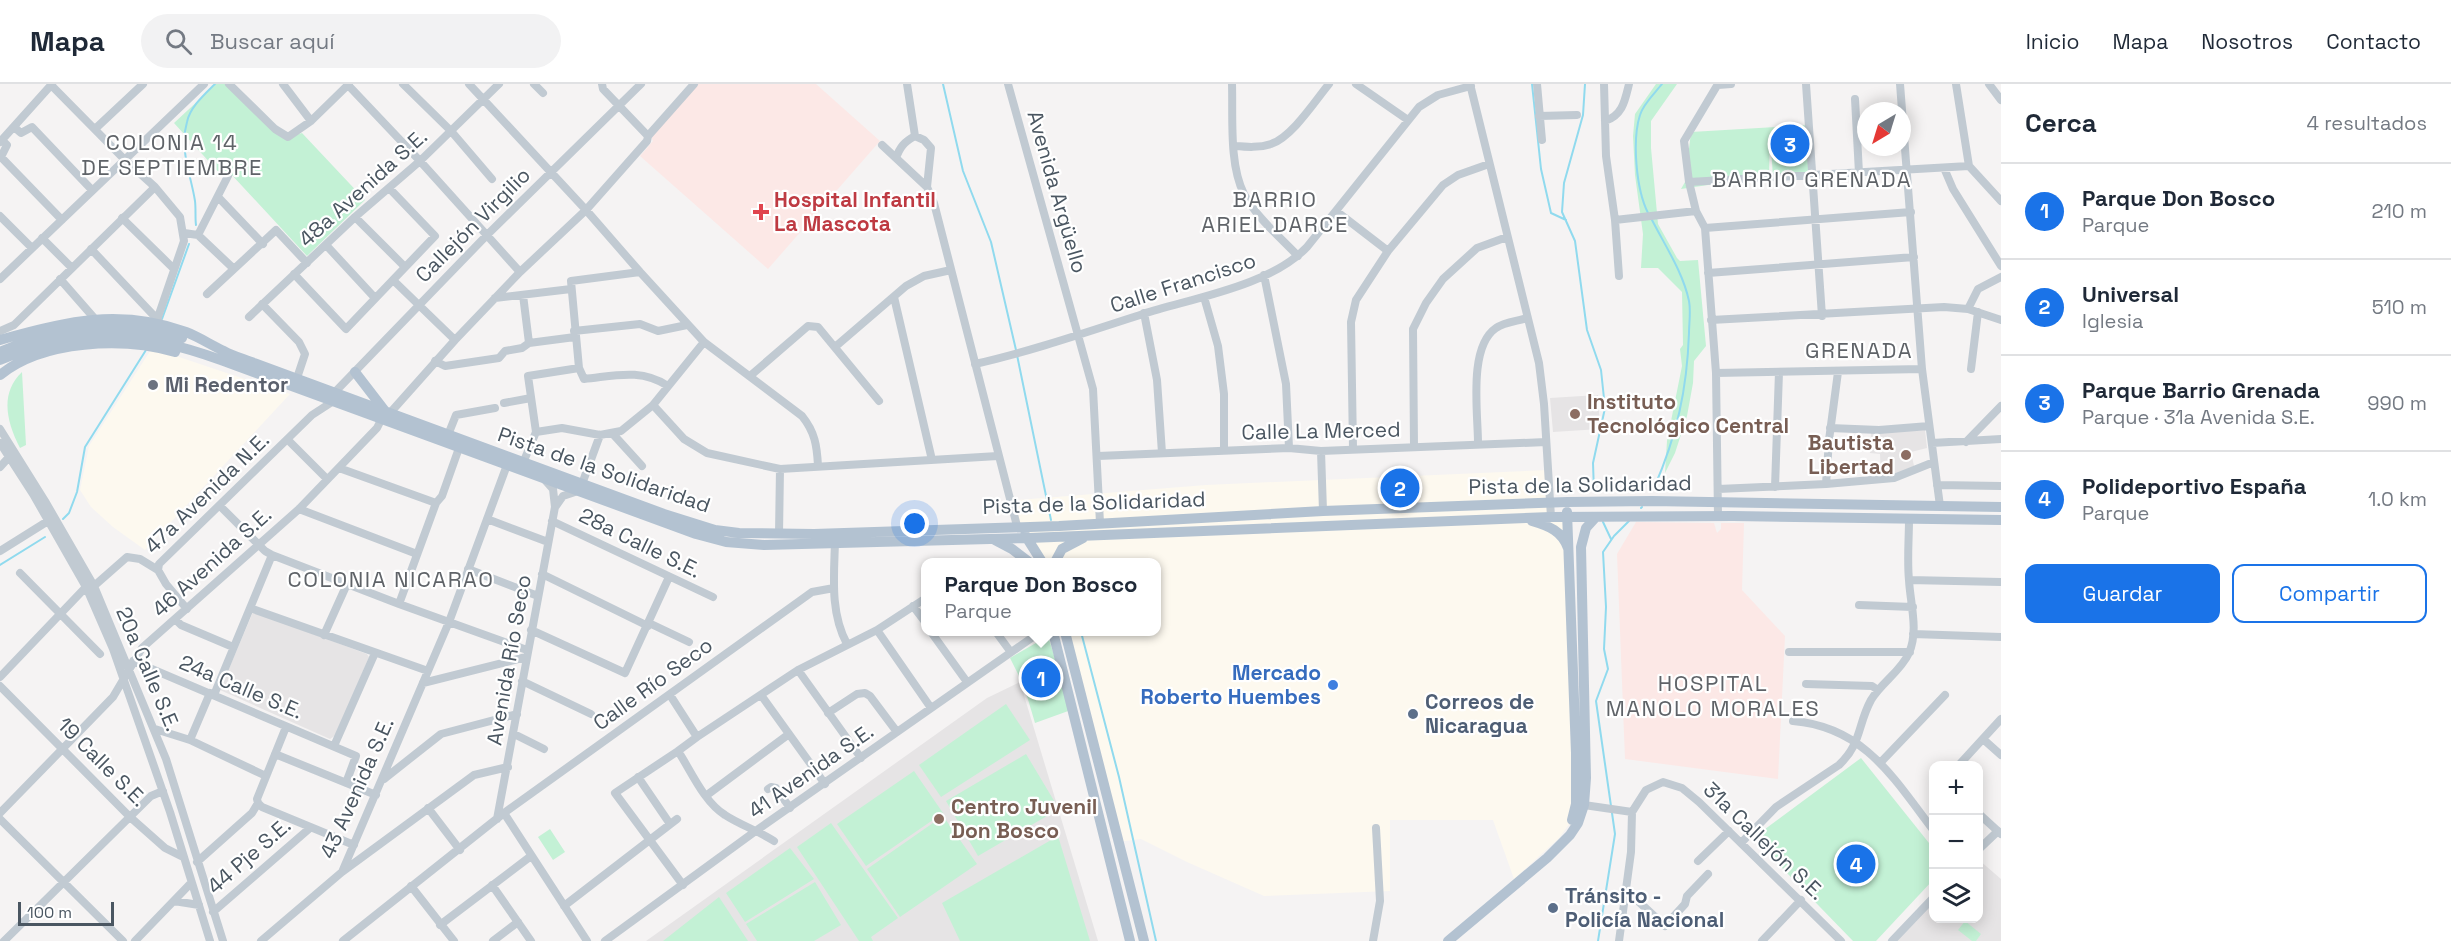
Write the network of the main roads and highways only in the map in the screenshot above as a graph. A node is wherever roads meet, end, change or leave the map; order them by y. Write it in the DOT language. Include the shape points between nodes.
graph roads {
  1 [pos="0,340"];
  2 [pos="177,341"];
  3 [pos="220,349"];
  4 [pos="0,352"];
  5 [pos="0,360"];
  6 [pos="248,370"];
  7 [pos="355,372"];
  8 [pos="0,375"];
  9 [pos="334,397"];
  10 [pos="385,415"];
  11 [pos="580,488"];
  12 [pos="1567,502"];
  13 [pos="2001,507"];
  14 [pos="1568,517"];
  15 [pos="1596,517"];
  16 [pos="1520,518"];
  17 [pos="2001,520"];
  18 [pos="1017,526"];
  19 [pos="1089,535"];
  20 [pos="1023,538"];
  21 [pos="992,539"];
  22 [pos="1024,558"];
  23 [pos="1028,558"];
  24 [pos="1039,558"];
  25 [pos="1057,558"];
  26 [pos="1571,558"];
  27 [pos="1054,636"];
  28 [pos="1066,636"];
  29 [pos="1576,785"];
  30 [pos="1584,806"];
  31 [pos="1572,820"];
  32 [pos="1130,941"];
  33 [pos="1144,941"];
  34 [pos="1438,941"];
  35 [pos="1448,941"];
  1 -- 3 [label="main road, Pista de la Solidaridad" via="58,323 124,319 157,322"];
  2 -- 3 [label="main road, Pista de la Solidaridad"];
  2 -- 4 [label="main road" via="126,328 85,329 35,339"];
  2 -- 5 [label="main road" via="87,336 44,344"];
  2 -- 6 [label="main road, Pista de la Solidaridad"];
  3 -- 9 [label="main road, Pista de la Solidaridad" via="297,378"];
  6 -- 8 [label="main road, Pista de la Solidaridad" via="157,348 110,344 33,356"];
  6 -- 9 [label="main road, Pista de la Solidaridad" via="300,390"];
  7 -- 10 [label="main road"];
  9 -- 10 [label="main road, Pista de la Solidaridad"];
  10 -- 11 [label="main road, Pista de la Solidaridad" via="523,463"];
  10 -- 11 [label="main road, Pista de la Solidaridad" via="459,448 545,480"];
  11 -- 18 [label="main road, Pista de la Solidaridad" via="715,530 779,534"];
  11 -- 21 [label="main road, Pista de la Solidaridad" via="726,542 764,545"];
  12 -- 13 [label="main road, Pista de la Solidaridad"];
  12 -- 14 [label="main road"];
  12 -- 18 [label="main road, Pista de la Solidaridad"];
  14 -- 15 [label="main road, Pista de la Solidaridad"];
  14 -- 16 [label="main road, Pista de la Solidaridad"];
  14 -- 26 [label="main road"];
  15 -- 17 [label="main road, Pista de la Solidaridad"];
  15 -- 30 [label="main road" via="1586,528 1581,547"];
  16 -- 19 [label="main road, Pista de la Solidaridad"];
  16 -- 26 [label="main road" via="1556,531"];
  18 -- 20 [label="main road"];
  19 -- 20 [label="main road, Pista de la Solidaridad"];
  19 -- 25 [label="main road" via="1062,549"];
  20 -- 21 [label="main road, Pista de la Solidaridad"];
  20 -- 23 [label="main road"];
  20 -- 24 [label="main road"];
  21 -- 22 [label="main road"];
  26 -- 29 [label="main road"];
  27 -- 32 [label="main road"];
  28 -- 33 [label="main road"];
  29 -- 30 [label="main road"];
  29 -- 31 [label="main road"];
  30 -- 31 [label="main road"];
  30 -- 35 [label="main road" via="1578,823 1561,845"];
  31 -- 34 [label="main road" via="1549,848"];
}
